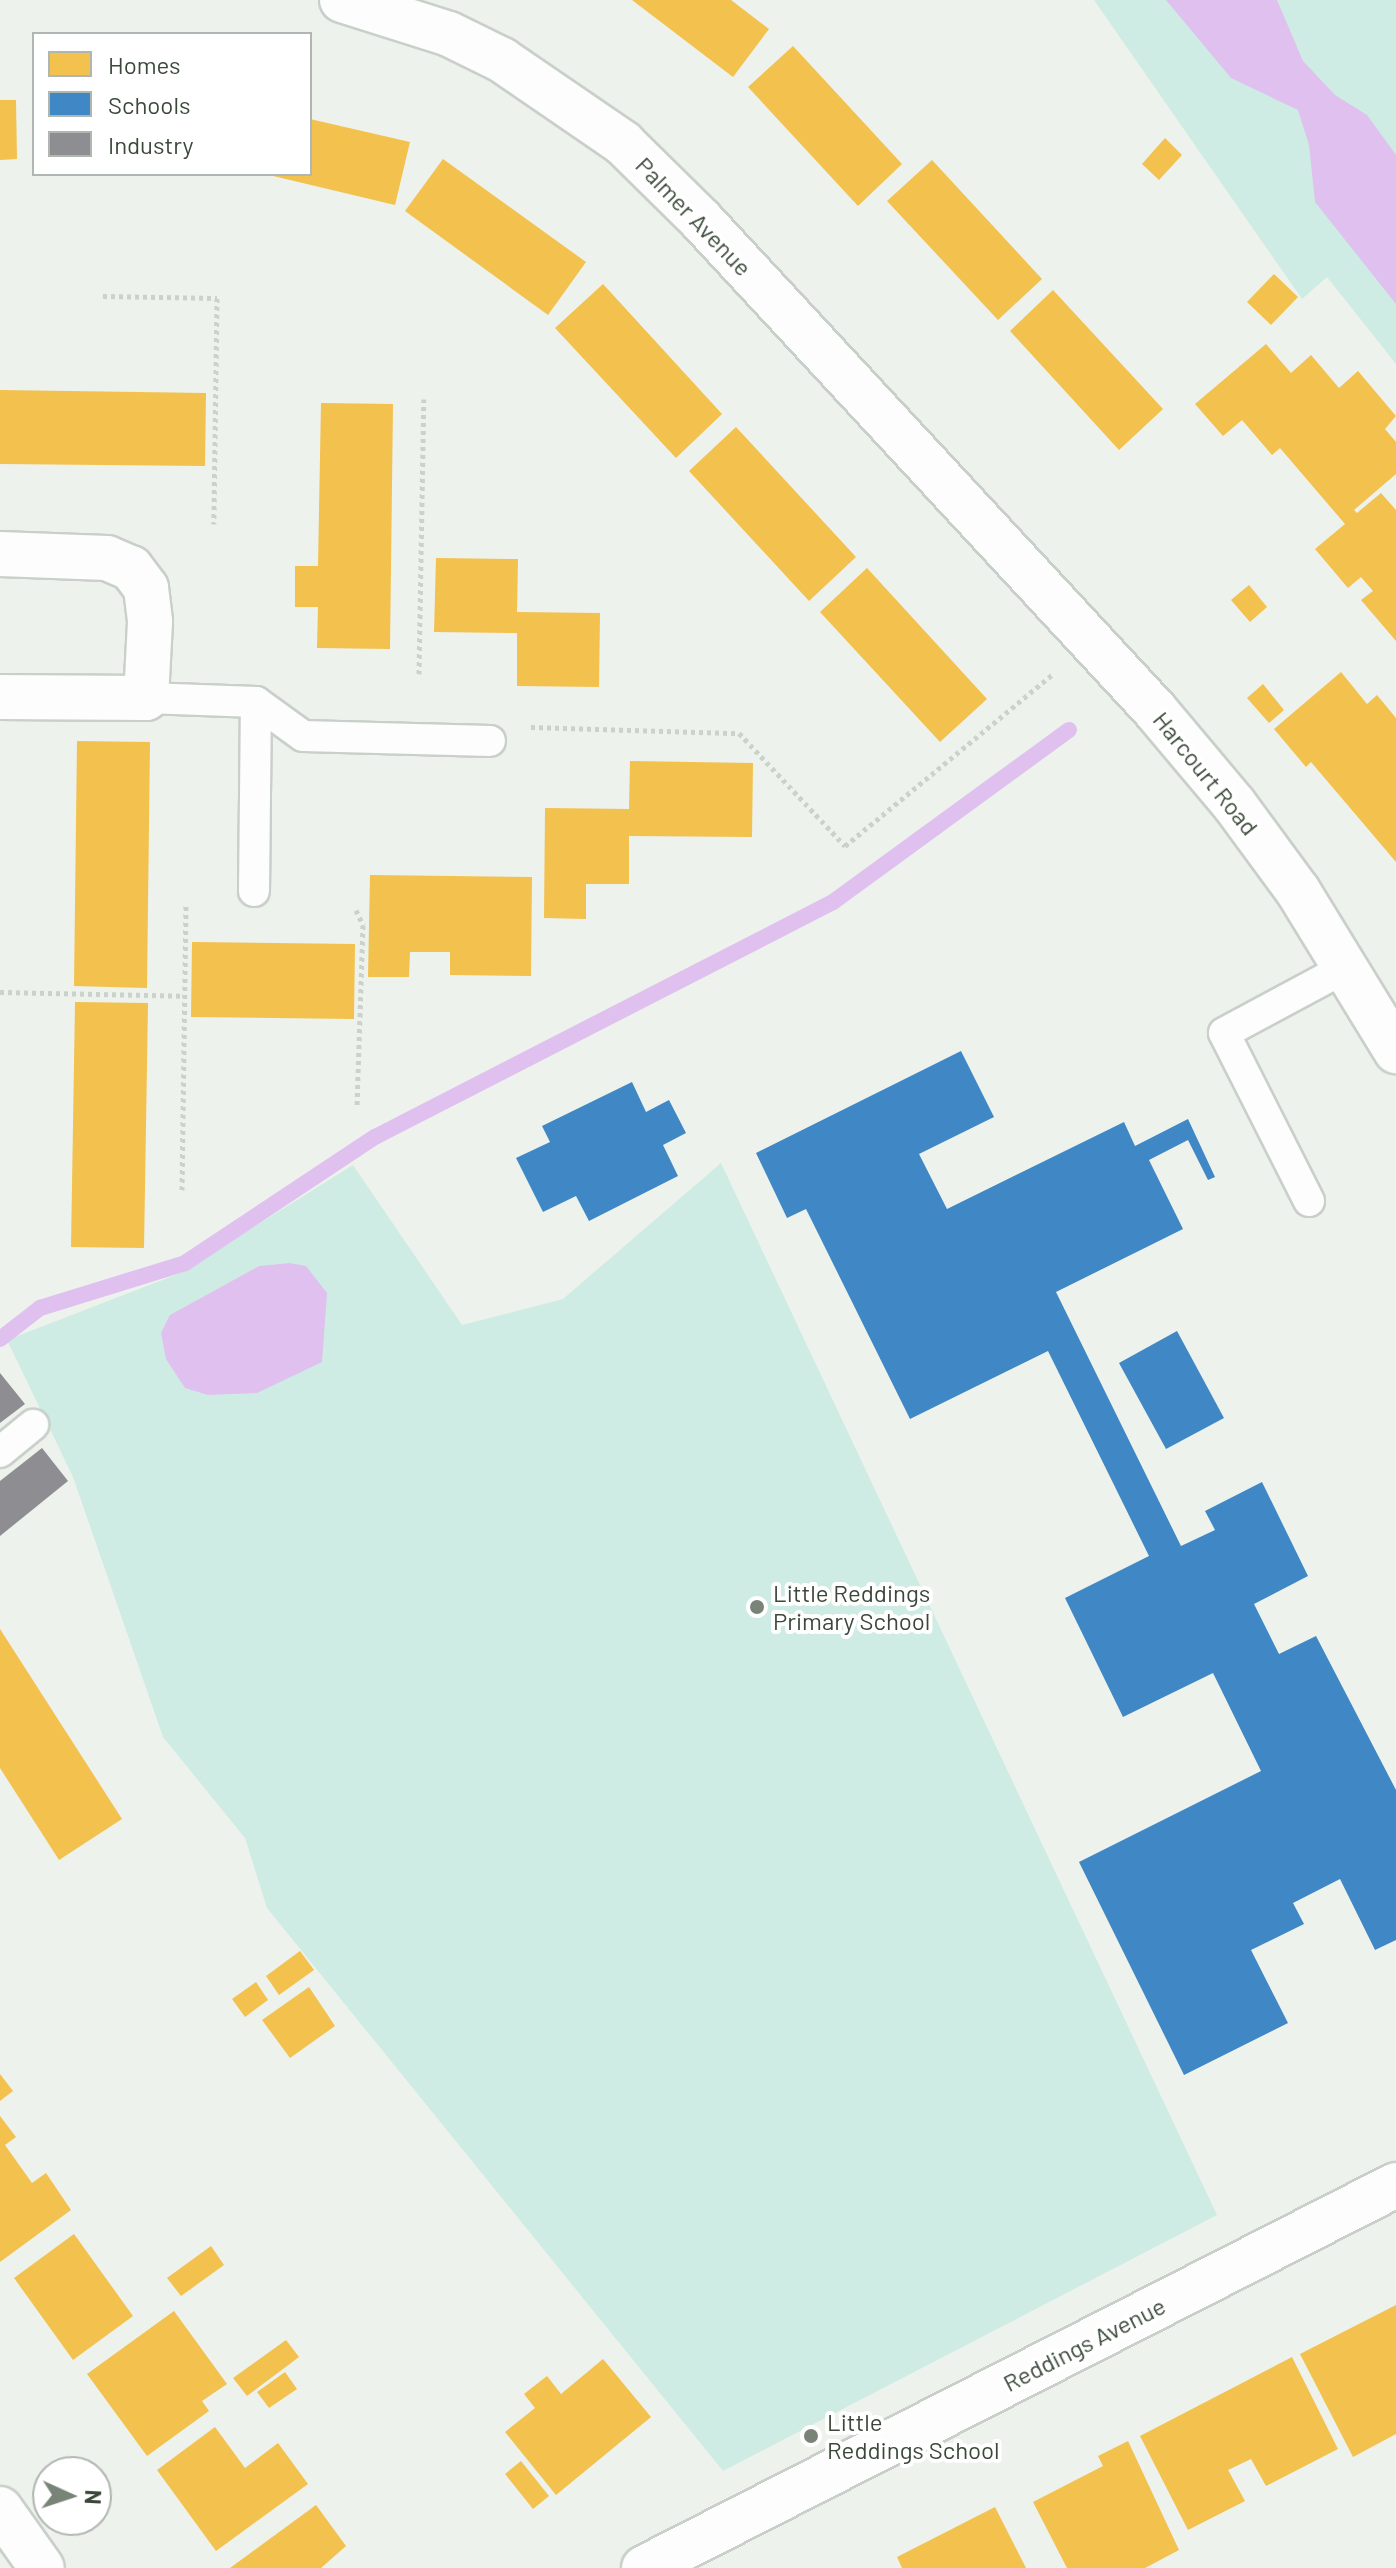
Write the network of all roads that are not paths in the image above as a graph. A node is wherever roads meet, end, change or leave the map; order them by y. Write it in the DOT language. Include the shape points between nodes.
graph roads {
  1 [pos="342,0"];
  2 [pos="982,523"];
  3 [pos="0,554"];
  4 [pos="0,697"];
  5 [pos="146,698"];
  6 [pos="256,702"];
  7 [pos="490,741"];
  8 [pos="254,891"];
  9 [pos="1347,967"];
  10 [pos="1396,1051"];
  11 [pos="1309,1201"];
  12 [pos="33,1425"];
  13 [pos="0,1452"];
  14 [pos="1396,2185"];
  15 [pos="0,2509"];
  16 [pos="42,2568"];
  17 [pos="644,2568"];
  1 -- 2 [label="street, Palmer Avenue" via="449,34 502,60 623,143"];
  2 -- 9 [label="street, Harcourt Road" via="1234,804"];
  3 -- 5 [label="street" via="107,558 131,568 146,588 150,622"];
  4 -- 5 [label="street"];
  5 -- 6 [label="lane"];
  6 -- 7 [label="lane" via="303,736"];
  6 -- 8 [label="lane"];
  9 -- 10 [label="street, Harcourt Road"];
  9 -- 11 [label="lane" via="1224,1033"];
  12 -- 13 [label="lane"];
  14 -- 17 [label="street, Reddings Avenue"];
  15 -- 16 [label="street"];
}
